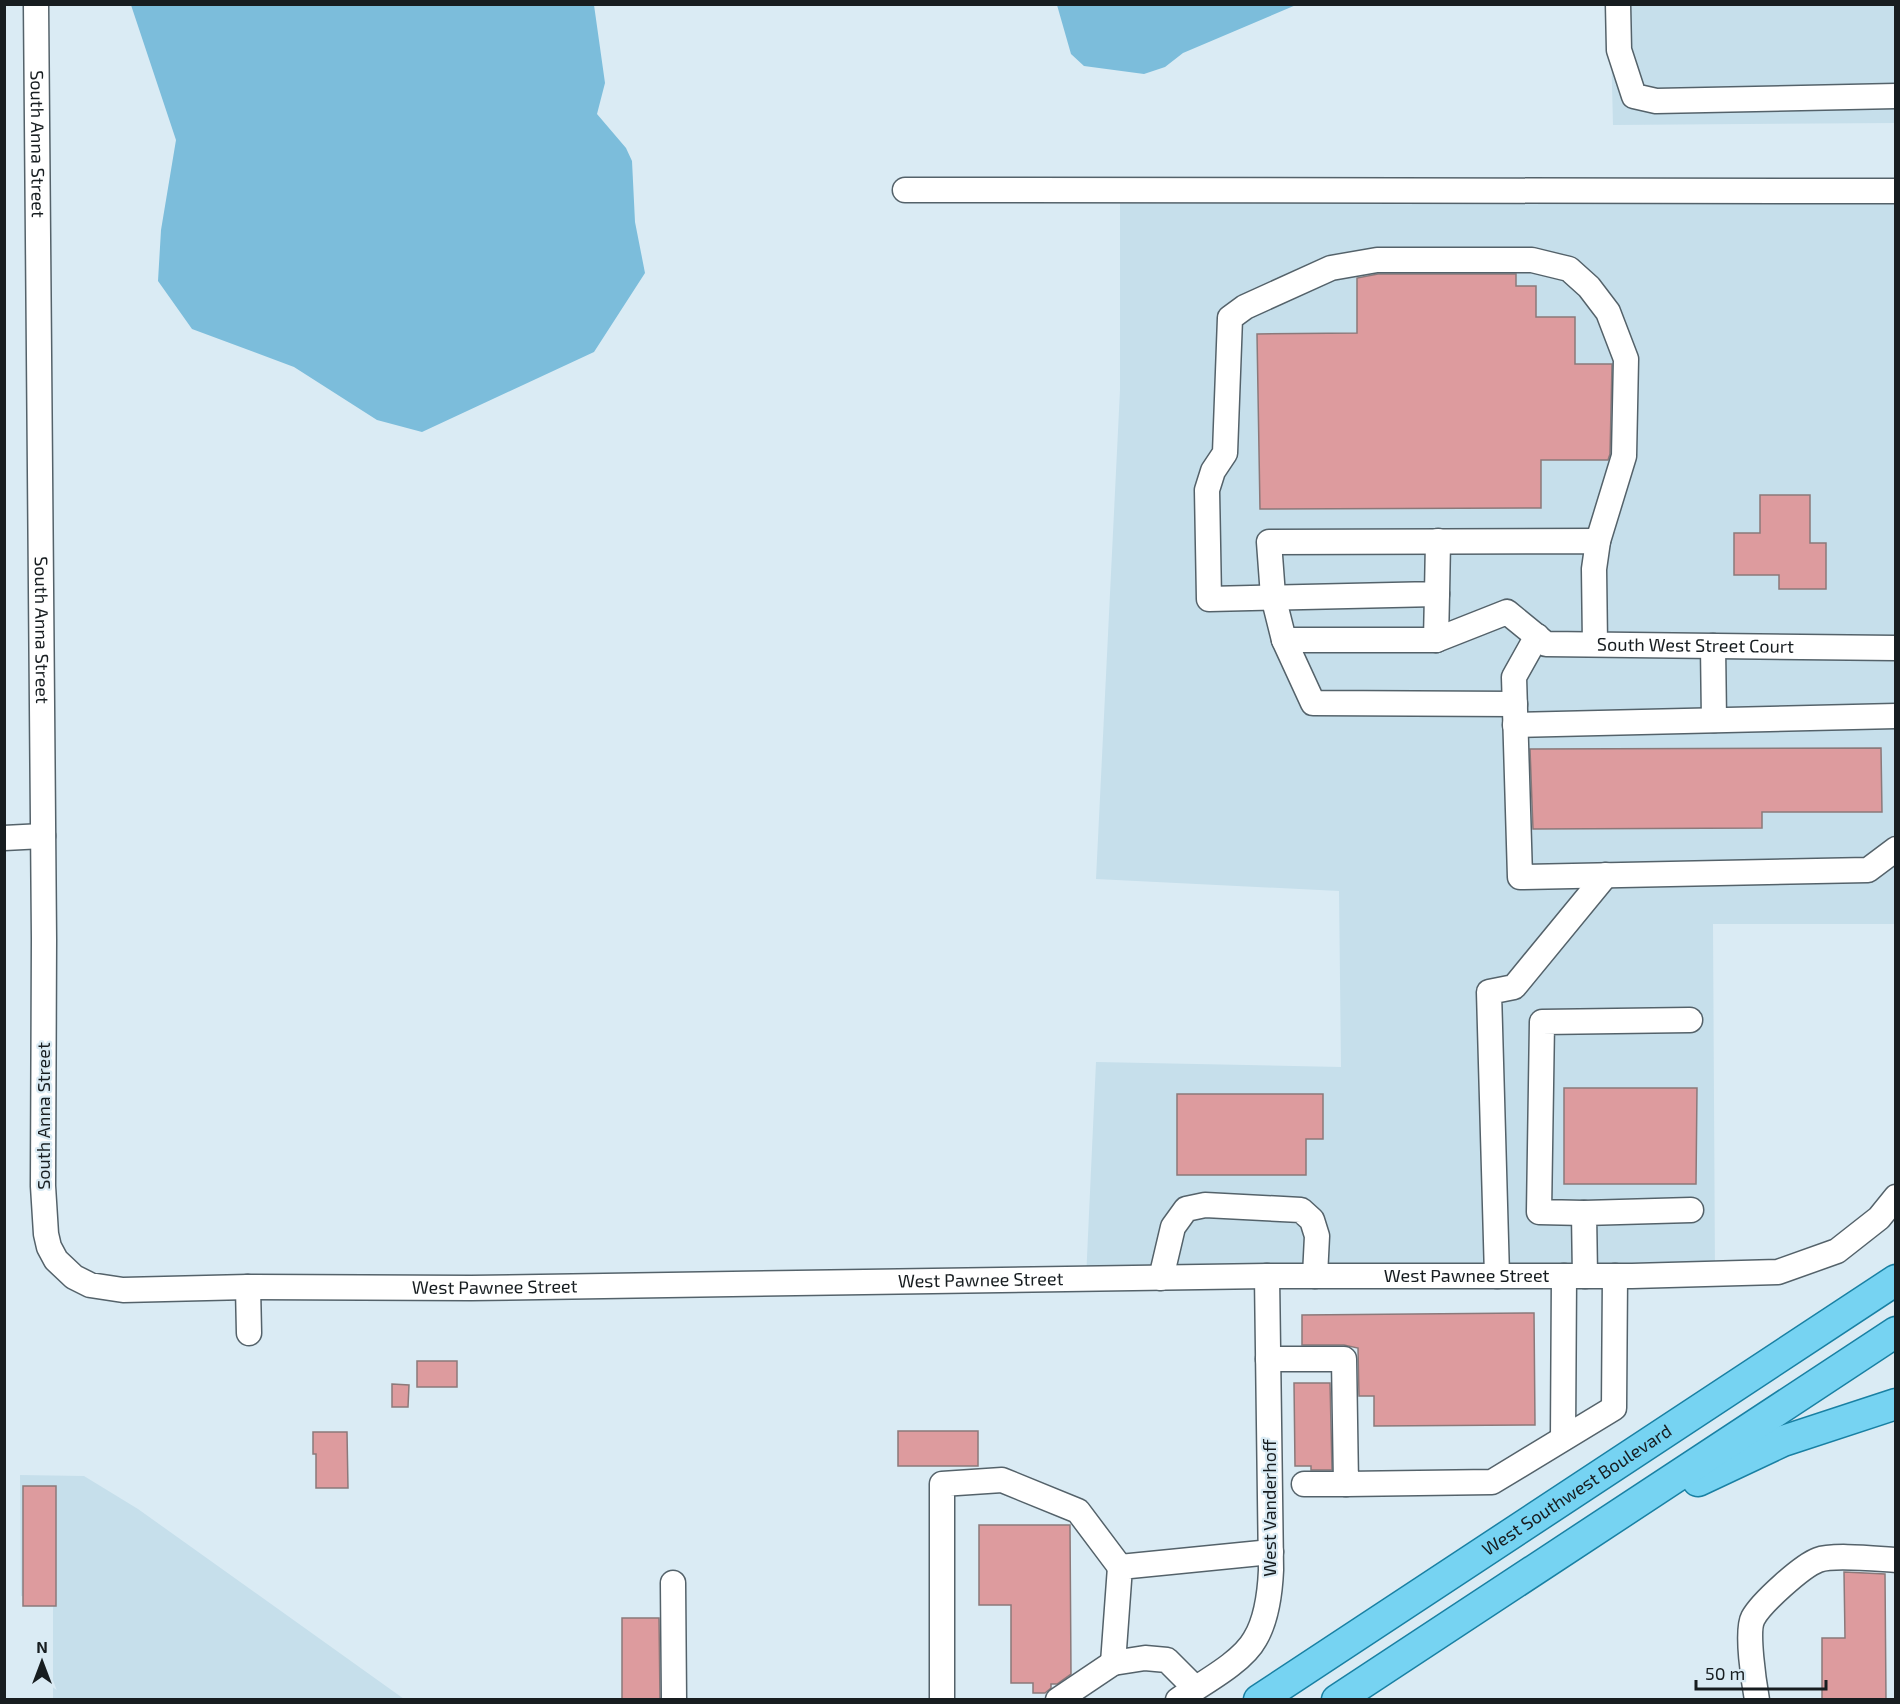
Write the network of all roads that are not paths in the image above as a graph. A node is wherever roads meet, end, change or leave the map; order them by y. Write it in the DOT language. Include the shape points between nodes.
graph roads {
  1 [pos="36,4"];
  2 [pos="1618,4"];
  3 [pos="1896,96"];
  4 [pos="905,190"];
  5 [pos="1896,191"];
  6 [pos="1437,541"];
  7 [pos="1598,541"];
  8 [pos="1437,594"];
  9 [pos="1273,596"];
  10 [pos="1538,636"];
  11 [pos="1284,640"];
  12 [pos="1436,640"];
  13 [pos="1595,644"];
  14 [pos="1713,646"];
  15 [pos="1896,648"];
  16 [pos="1515,714"];
  17 [pos="1896,716"];
  18 [pos="1714,720"];
  19 [pos="43,836"];
  20 [pos="4,838"];
  21 [pos="1896,849"];
  22 [pos="1606,875"];
  23 [pos="1690,1020"];
  24 [pos="1896,1197"];
  25 [pos="1690,1210"];
  26 [pos="1584,1213"];
  27 [pos="53,1254"];
  28 [pos="1267,1276"];
  29 [pos="1316,1276"];
  30 [pos="1497,1276"];
  31 [pos="1574,1276"];
  32 [pos="1615,1276"];
  33 [pos="1161,1278"];
  34 [pos="1896,1280"];
  35 [pos="248,1287"];
  36 [pos="1896,1332"];
  37 [pos="249,1333"];
  38 [pos="1268,1359"];
  39 [pos="1896,1404"];
  40 [pos="1563,1438"];
  41 [pos="1304,1484"];
  42 [pos="1346,1484"];
  43 [pos="1605,1523"];
  44 [pos="1271,1552"];
  45 [pos="1896,1560"];
  46 [pos="1120,1567"];
  47 [pos="673,1583"];
  48 [pos="1113,1663"];
  49 [pos="1186,1694"];
  50 [pos="674,1700"];
  51 [pos="942,1700"];
  52 [pos="1058,1700"];
  53 [pos="1259,1700"];
  54 [pos="1337,1700"];
  55 [pos="1757,1700"];
  1 -- 19 [label="street, South Anna Street"];
  2 -- 3 [label="street" via="1619,50 1634,96 1656,101"];
  4 -- 5 [label="street"];
  6 -- 7 [label="street"];
  6 -- 8 [label="street"];
  6 -- 9 [label="street" via="1269,542"];
  7 -- 9 [label="street" via="1624,456 1626,359 1608,312 1589,287 1569,269 1532,260 1377,260 1331,267 1245,307 1230,318 1225,453 1213,471 1208,490 1209,599"];
  7 -- 13 [label="street" via="1594,569"];
  8 -- 9 [label="street"];
  8 -- 12 [label="street"];
  9 -- 11 [label="street"];
  10 -- 12 [label="street, South West Street Court" via="1507,612"];
  10 -- 13 [label="street, South West Street Court" via="1546,644"];
  10 -- 16 [label="street" via="1514,677"];
  11 -- 12 [label="street"];
  11 -- 16 [label="street" via="1313,703"];
  13 -- 14 [label="street, South West Street Court"];
  14 -- 15 [label="street, South West Street Court"];
  14 -- 18 [label="street"];
  16 -- 18 [label="street"];
  16 -- 22 [label="street" via="1520,877"];
  17 -- 18 [label="street"];
  19 -- 20 [label="street"];
  19 -- 27 [label="street, South Anna Street" via="43,1186 46,1234"];
  21 -- 22 [label="street" via="1868,870"];
  22 -- 30 [label="street" via="1514,987 1489,992"];
  23 -- 26 [label="street" via="1542,1022 1539,1212"];
  24 -- 32 [label="street, West Pawnee Street" via="1879,1218 1837,1251 1778,1272"];
  25 -- 26 [label="street"];
  26 -- 31 [label="street"];
  27 -- 35 [label="street, West Pawnee Street" via="74,1277 90,1285 123,1290"];
  28 -- 29 [label="street, West Pawnee Street"];
  28 -- 33 [label="street, West Pawnee Street"];
  28 -- 38 [label="street, West Vanderhoff"];
  29 -- 30 [label="street, West Pawnee Street"];
  29 -- 33 [label="street" via="1317,1236 1312,1220 1301,1209 1205,1205 1186,1209 1173,1227"];
  30 -- 31 [label="street, West Pawnee Street"];
  31 -- 32 [label="street, West Pawnee Street"];
  31 -- 40 [label="street"];
  32 -- 40 [label="street" via="1614,1407"];
  33 -- 35 [label="street, West Pawnee Street" via="471,1288"];
  34 -- 53 [label="main road, West Southwest Boulevard"];
  35 -- 37 [label="street"];
  36 -- 43 [label="main road"];
  38 -- 42 [label="street" via="1344,1359"];
  38 -- 44 [label="street, West Vanderhoff"];
  39 -- 43 [label="main road" via="1783,1441"];
  40 -- 42 [label="street" via="1492,1482"];
  41 -- 42 [label="street"];
  43 -- 54 [label="main road"];
  44 -- 46 [label="street"];
  44 -- 49 [label="street, West Vanderhoff" via="1270,1592 1256,1639 1236,1660"];
  45 -- 55 [label="street" via="1818,1560 1779,1587 1752,1618"];
  46 -- 48 [label="street"];
  46 -- 51 [label="street" via="1078,1511 1002,1480 942,1484"];
  47 -- 50 [label="street"];
  48 -- 49 [label="street" via="1145,1658 1167,1660"];
  48 -- 52 [label="street"];
}
